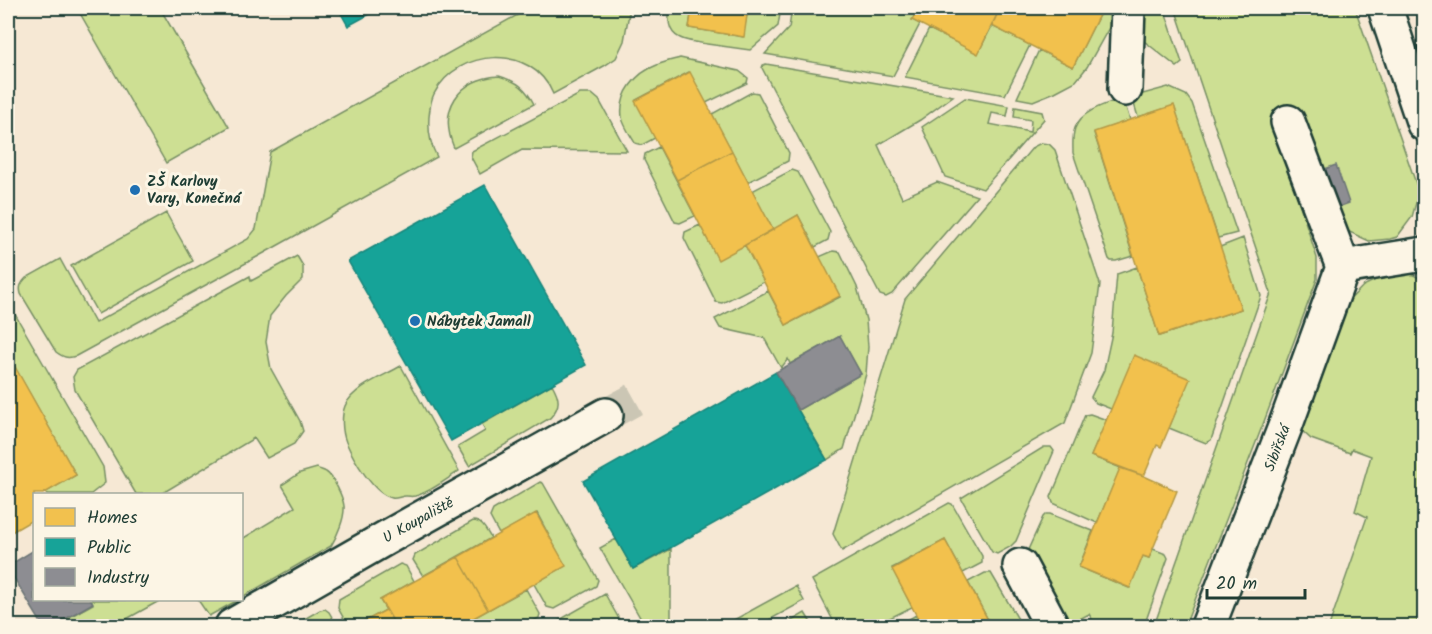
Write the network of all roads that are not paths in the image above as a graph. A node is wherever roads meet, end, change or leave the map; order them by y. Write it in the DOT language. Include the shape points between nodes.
graph roads {
  1 [pos="1128,8"];
  2 [pos="1386,8"];
  3 [pos="1125,89"];
  4 [pos="1288,122"];
  5 [pos="1425,124"];
  6 [pos="1425,254"];
  7 [pos="1343,267"];
  8 [pos="606,415"];
  9 [pos="1020,566"];
  10 [pos="232,627"];
  11 [pos="1052,627"];
  12 [pos="1208,627"];
  1 -- 3 [label="street"];
  2 -- 5 [label="street"];
  4 -- 7 [label="street"];
  6 -- 7 [label="street"];
  7 -- 12 [label="street, Sibiřská"];
  8 -- 10 [label="street, U Koupaliště"];
  9 -- 11 [label="street"];
}
